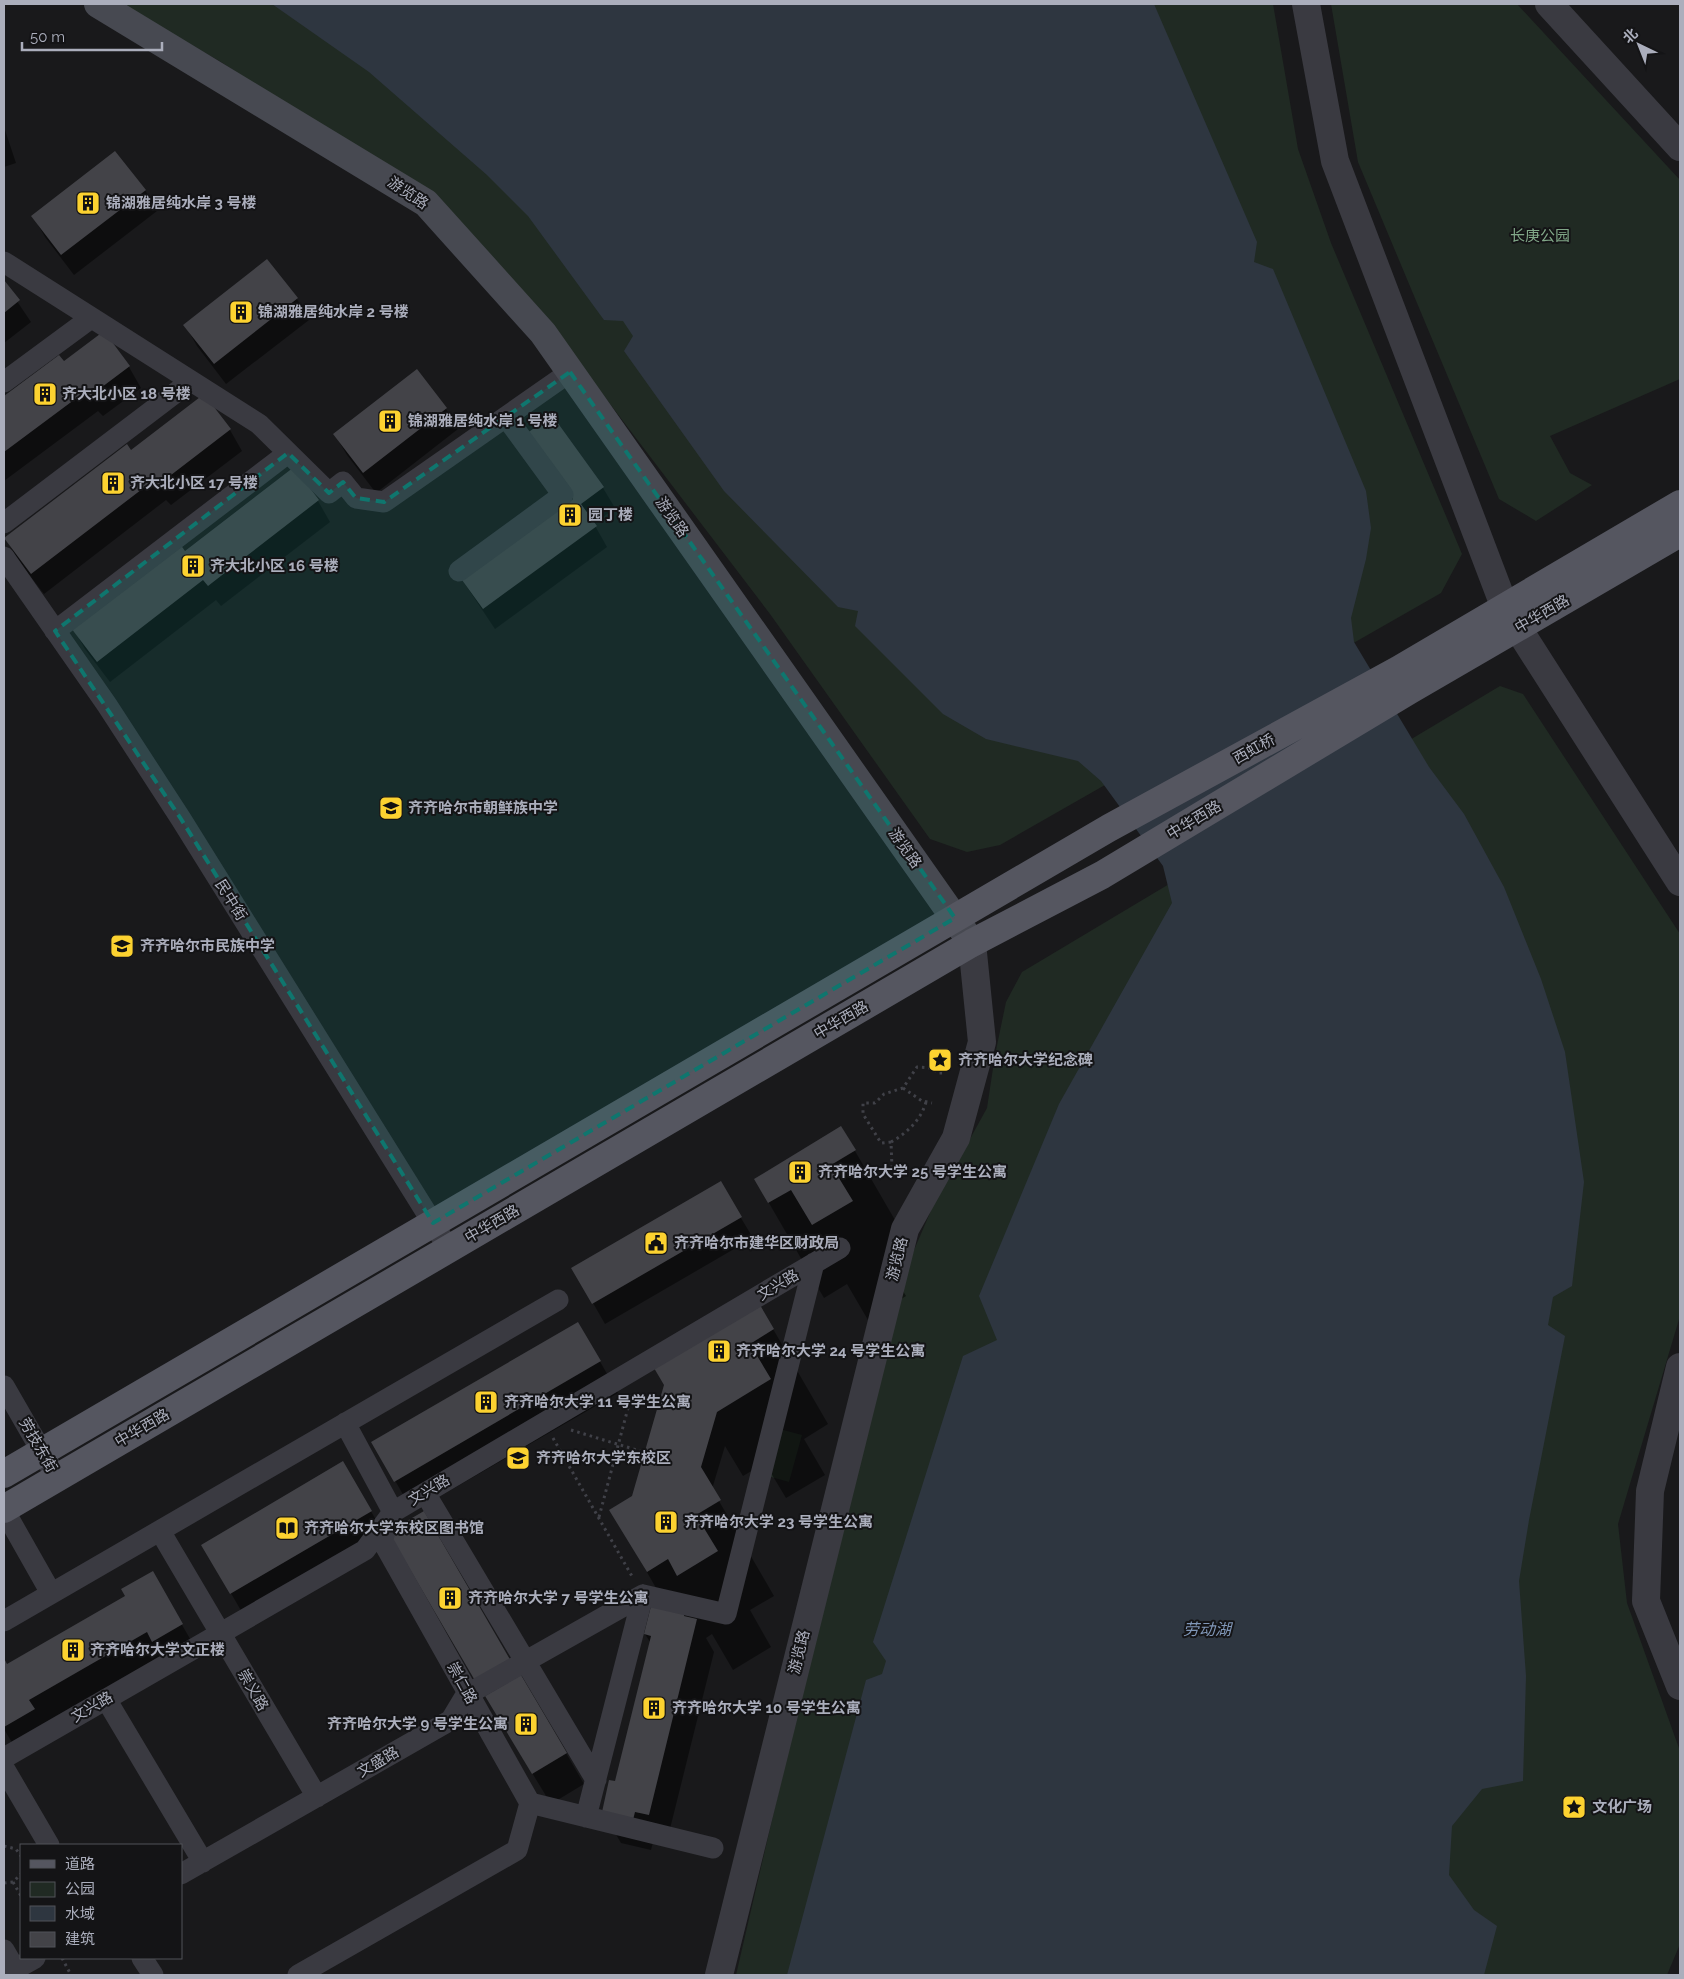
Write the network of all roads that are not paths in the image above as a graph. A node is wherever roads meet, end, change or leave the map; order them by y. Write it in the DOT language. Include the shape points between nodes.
graph roads {
  1 [pos="98,4"];
  2 [pos="1306,4"];
  3 [pos="1549,4"];
  4 [pos="1680,147"];
  5 [pos="4,262"];
  6 [pos="91,318"];
  7 [pos="570,372"];
  8 [pos="191,381"];
  9 [pos="4,382"];
  10 [pos="506,416"];
  11 [pos="288,453"];
  12 [pos="1680,504"];
  13 [pos="4,524"];
  14 [pos="1680,533"];
  15 [pos="4,557"];
  16 [pos="459,571"];
  17 [pos="1511,618"];
  18 [pos="55,631"];
  19 [pos="1404,680"];
  20 [pos="1109,828"];
  21 [pos="1680,882"];
  22 [pos="955,918"];
  23 [pos="972,943"];
  24 [pos="433,1223"];
  25 [pos="840,1248"];
  26 [pos="449,1249"];
  27 [pos="814,1263"];
  28 [pos="558,1300"];
  29 [pos="1680,1367"];
  30 [pos="4,1386"];
  31 [pos="345,1423"];
  32 [pos="42,1452"];
  33 [pos="4,1474"];
  34 [pos="57,1478"];
  35 [pos="426,1493"];
  36 [pos="4,1510"];
  37 [pos="393,1512"];
  38 [pos="160,1530"];
  39 [pos="51,1593"];
  40 [pos="643,1595"];
  41 [pos="4,1620"];
  42 [pos="220,1634"];
  43 [pos="525,1662"];
  44 [pos="1680,1686"];
  45 [pos="468,1694"];
  46 [pos="106,1699"];
  47 [pos="4,1758"];
  48 [pos="4,1768"];
  49 [pos="596,1780"];
  50 [pos="317,1797"];
  51 [pos="530,1803"];
  52 [pos="586,1816"];
  53 [pos="48,1844"];
  54 [pos="713,1848"];
  55 [pos="203,1862"];
  56 [pos="182,1873"];
  57 [pos="4,1950"];
  58 [pos="33,1959"];
  59 [pos="143,1959"];
  60 [pos="11,1973"];
  61 [pos="153,1975"];
  62 [pos="298,1975"];
  63 [pos="719,1975"];
  1 -- 7 [label="main road, 游览路" via="426,203 542,333"];
  2 -- 17 [label="street" via="1335,162"];
  3 -- 4 [label="street"];
  5 -- 6 [label="street"];
  6 -- 8 [label="street"];
  6 -- 9 [label="street"];
  7 -- 10 [label="street"];
  7 -- 22 [label="main road, 游览路"];
  8 -- 11 [label="street" via="259,424"];
  8 -- 13 [label="street"];
  10 -- 11 [label="street" via="384,502 356,498 343,482 329,493"];
  10 -- 16 [label="street" via="563,496"];
  11 -- 18 [label="street"];
  12 -- 17 [label="main road, 中华西路"];
  14 -- 17 [label="main road, 中华西路"];
  15 -- 18 [label="street, 民中街"];
  17 -- 19 [label="main road, 中华西路"];
  17 -- 21 [label="street"];
  18 -- 24 [label="street, 民中街" via="181,819"];
  19 -- 20 [label="main road, 西虹桥"];
  19 -- 23 [label="main road, 中华西路" via="1102,875"];
  20 -- 22 [label="main road, 中华西路"];
  22 -- 23 [label="main road, 游览路"];
  22 -- 24 [label="main road, 中华西路"];
  23 -- 26 [label="main road, 中华西路"];
  23 -- 63 [label="street, 游览路" via="982,1042 956,1138 904,1229"];
  24 -- 26 [label="street, 民中街"];
  24 -- 32 [label="main road, 中华西路"];
  25 -- 27 [label="street, 文兴路"];
  26 -- 34 [label="main road, 中华西路"];
  27 -- 35 [label="street, 文兴路"];
  27 -- 40 [label="street" via="726,1614"];
  28 -- 31 [label="street"];
  29 -- 44 [label="street" via="1650,1490 1646,1601"];
  30 -- 32 [label="street, 劳技东街"];
  31 -- 37 [label="street"];
  31 -- 38 [label="street"];
  32 -- 33 [label="main road, 中华西路"];
  32 -- 34 [label="street, 劳技东街"];
  34 -- 36 [label="main road, 中华西路"];
  35 -- 37 [label="street, 文兴路"];
  35 -- 43 [label="street"];
  36 -- 39 [label="street"];
  37 -- 42 [label="street, 文兴路" via="365,1550"];
  37 -- 45 [label="street, 崇仁路" via="382,1540"];
  38 -- 39 [label="street"];
  38 -- 42 [label="street, 崇义路"];
  39 -- 41 [label="street"];
  40 -- 43 [label="street, 文盛路"];
  40 -- 49 [label="street"];
  42 -- 46 [label="street, 文兴路"];
  42 -- 50 [label="street, 崇义路"];
  43 -- 45 [label="street, 文盛路"];
  43 -- 49 [label="street"];
  45 -- 50 [label="street, 文盛路" via="451,1720"];
  45 -- 51 [label="street, 崇仁路"];
  46 -- 47 [label="street, 文兴路"];
  46 -- 55 [label="street"];
  48 -- 53 [label="street"];
  49 -- 52 [label="street"];
  50 -- 55 [label="street, 文盛路"];
  51 -- 52 [label="street"];
  51 -- 62 [label="street" via="517,1850"];
  52 -- 54 [label="street"];
  55 -- 56 [label="street, 文盛路"];
  57 -- 60 [label="street"];
  58 -- 60 [label="street"];
  59 -- 61 [label="street"];
}
